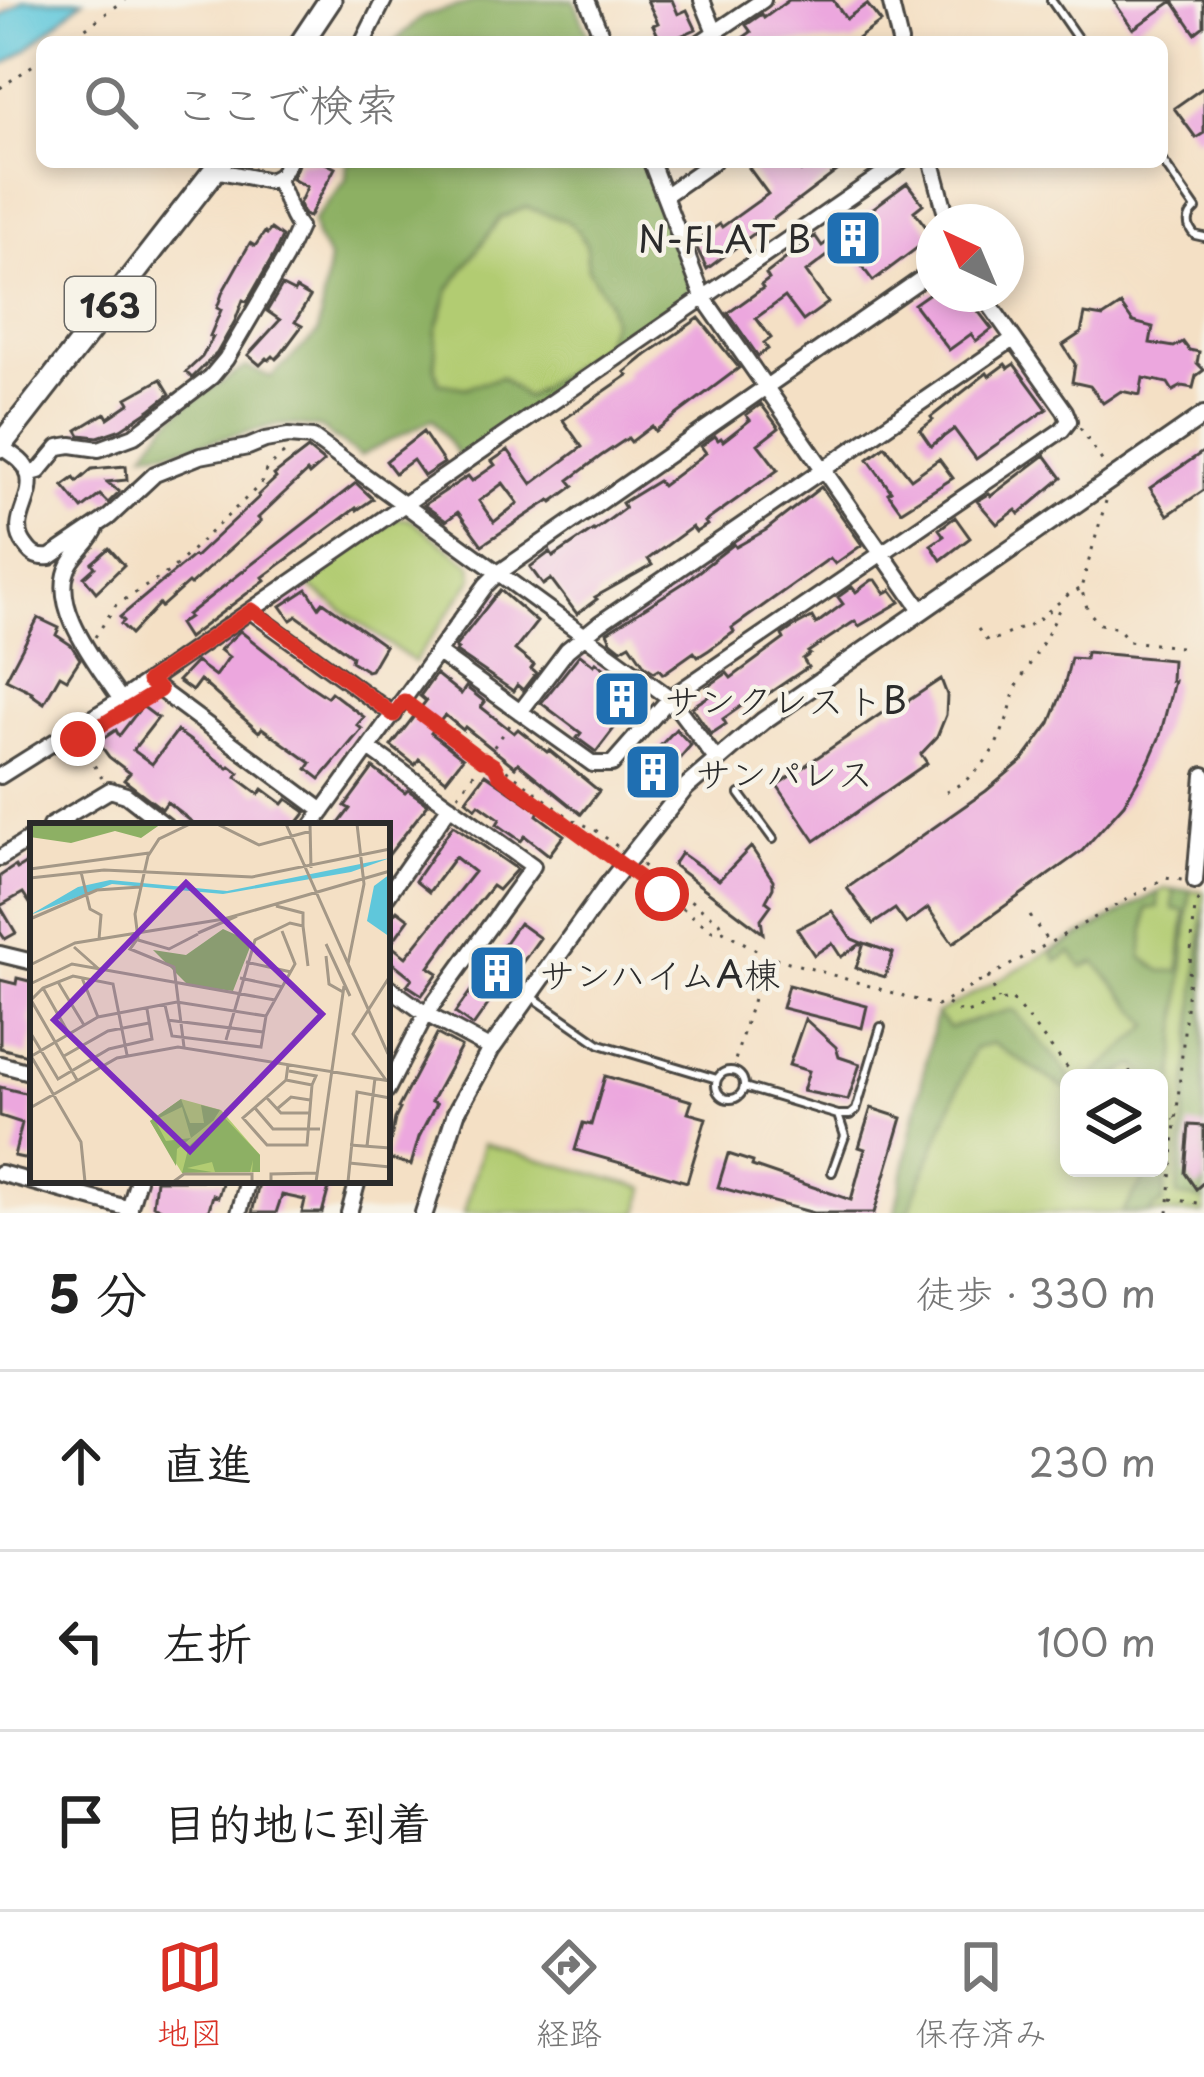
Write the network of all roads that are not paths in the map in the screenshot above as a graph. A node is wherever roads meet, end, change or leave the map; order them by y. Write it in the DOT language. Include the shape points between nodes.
graph roads {
  1 [pos="331,0"];
  2 [pos="384,0"];
  3 [pos="587,0"];
  4 [pos="701,0"];
  5 [pos="763,0"];
  6 [pos="890,0"];
  7 [pos="1051,0"];
  8 [pos="715,32"];
  9 [pos="306,36"];
  10 [pos="366,36"];
  11 [pos="602,36"];
  12 [pos="709,36"];
  13 [pos="899,36"];
  14 [pos="1076,36"];
  15 [pos="216,168"];
  16 [pos="223,168"];
  17 [pos="285,168"];
  18 [pos="653,168"];
  19 [pos="704,168"];
  20 [pos="891,168"];
  21 [pos="934,168"];
  22 [pos="1168,168"];
  23 [pos="275,179"];
  24 [pos="664,196"];
  25 [pos="943,204"];
  26 [pos="1200,208"];
  27 [pos="1204,237"];
  28 [pos="916,282"];
  29 [pos="703,297"];
  30 [pos="994,312"];
  31 [pos="1013,339"];
  32 [pos="766,386"];
  33 [pos="1203,418"];
  34 [pos="0,446"];
  35 [pos="824,470"];
  36 [pos="28,474"];
  37 [pos="405,505"];
  38 [pos="98,524"];
  39 [pos="881,553"];
  40 [pos="497,574"];
  41 [pos="252,610"];
  42 [pos="922,611"];
  43 [pos="584,636"];
  44 [pos="438,653"];
  45 [pos="148,681"];
  46 [pos="670,698"];
  47 [pos="121,700"];
  48 [pos="520,712"];
  49 [pos="394,715"];
  50 [pos="370,748"];
  51 [pos="716,759"];
  52 [pos="1204,775"];
  53 [pos="0,776"];
  54 [pos="740,794"];
  55 [pos="451,806"];
  56 [pos="323,811"];
  57 [pos="55,823"];
  58 [pos="162,823"];
  59 [pos="314,823"];
  60 [pos="30,839"];
  61 [pos="773,839"];
  62 [pos="0,858"];
  63 [pos="1200,891"];
  64 [pos="390,892"];
  65 [pos="0,954"];
  66 [pos="30,961"];
  67 [pos="390,988"];
  68 [pos="529,994"];
  69 [pos="426,1014"];
  70 [pos="880,1027"];
  71 [pos="491,1049"];
  72 [pos="0,1064"];
  73 [pos="30,1072"];
  74 [pos="717,1079"];
  75 [pos="390,1084"];
  76 [pos="744,1087"];
  77 [pos="838,1115"];
  78 [pos="832,1172"];
  79 [pos="0,1173"];
  80 [pos="30,1182"];
  81 [pos="34,1183"];
  82 [pos="247,1183"];
  83 [pos="357,1183"];
  84 [pos="129,1211"];
  85 [pos="238,1213"];
  86 [pos="349,1213"];
  87 [pos="424,1213"];
  1 -- 9 [label="highway"];
  2 -- 10 [label="street"];
  3 -- 11 [label="street"];
  4 -- 8 [label="street"];
  5 -- 8 [label="street"];
  6 -- 13 [label="street"];
  7 -- 14 [label="lane"];
  8 -- 12 [label="street"];
  15 -- 34 [label="highway, 163"];
  16 -- 23 [label="street"];
  17 -- 23 [label="street"];
  18 -- 24 [label="street"];
  19 -- 24 [label="street"];
  20 -- 29 [label="street"];
  21 -- 25 [label="street"];
  22 -- 26 [label="lane"];
  23 -- 36 [label="street" via="299,227 211,377 134,436 99,449 59,447"];
  24 -- 29 [label="street"];
  26 -- 27 [label="lane" via="1189,225"];
  28 -- 32 [label="street"];
  29 -- 32 [label="street"];
  29 -- 37 [label="street"];
  30 -- 31 [label="street"];
  31 -- 35 [label="street"];
  31 -- 39 [label="street" via="1070,421"];
  32 -- 35 [label="street"];
  32 -- 40 [label="street"];
  33 -- 42 [label="street"];
  34 -- 36 [label="street"];
  35 -- 39 [label="street"];
  35 -- 43 [label="street"];
  36 -- 38 [label="street" via="17,528 38,558"];
  37 -- 38 [label="street" via="314,438 288,436 155,474"];
  37 -- 40 [label="street"];
  37 -- 41 [label="street"];
  38 -- 47 [label="street" via="69,566 68,608"];
  39 -- 42 [label="street"];
  39 -- 46 [label="street"];
  40 -- 43 [label="street"];
  40 -- 44 [label="street"];
  41 -- 45 [label="street"];
  41 -- 49 [label="street"];
  42 -- 51 [label="street"];
  43 -- 46 [label="street"];
  43 -- 48 [label="street"];
  44 -- 48 [label="street"];
  44 -- 49 [label="street"];
  45 -- 47 [label="street"];
  45 -- 56 [label="street"];
  46 -- 48 [label="street" via="612,764 593,764"];
  46 -- 51 [label="street"];
  47 -- 53 [label="street"];
  49 -- 50 [label="street"];
  50 -- 55 [label="street"];
  50 -- 56 [label="street"];
  51 -- 68 [label="street" via="654,824"];
  52 -- 63 [label="street"];
  54 -- 61 [label="lane"];
  55 -- 64 [label="street"];
  55 -- 69 [label="street" via="532,866"];
  56 -- 59 [label="street"];
  57 -- 58 [label="street" via="110,790"];
  60 -- 62 [label="street"];
  65 -- 66 [label="street"];
  67 -- 69 [label="street"];
  68 -- 71 [label="street"];
  68 -- 74 [label="lane" via="599,1045"];
  69 -- 71 [label="street"];
  69 -- 75 [label="street"];
  70 -- 77 [label="lane" via="856,1110"];
  71 -- 87 [label="street" via="456,1113"];
  72 -- 73 [label="street"];
  74 -- 76 [label="lane" via="732,1071"];
  74 -- 76 [label="lane" via="722,1097"];
  76 -- 77 [label="lane"];
  77 -- 78 [label="lane" via="845,1136"];
  79 -- 80 [label="street"];
  81 -- 84 [label="street"];
  82 -- 85 [label="street"];
  83 -- 86 [label="street"];
}
